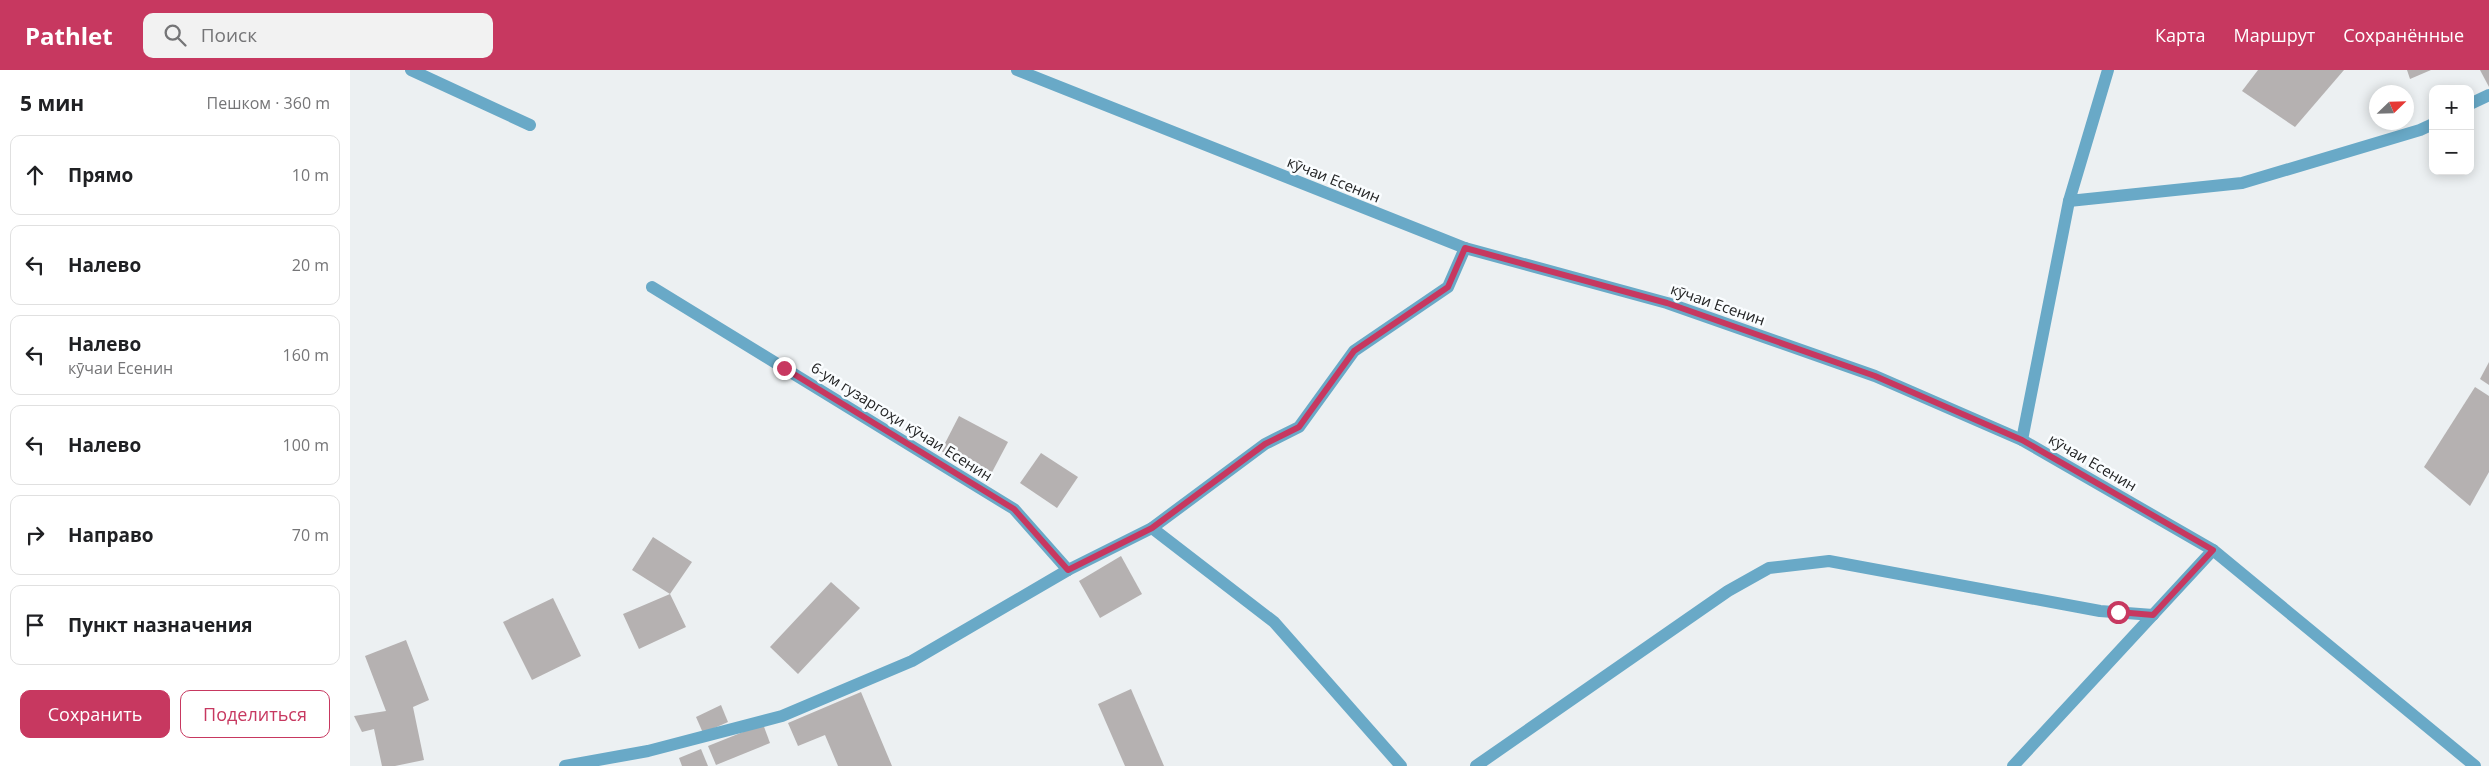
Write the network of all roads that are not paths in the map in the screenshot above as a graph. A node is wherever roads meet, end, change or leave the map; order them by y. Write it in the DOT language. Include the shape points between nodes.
graph roads {
  1 [pos="411,70"];
  2 [pos="1017,70"];
  3 [pos="2108,70"];
  4 [pos="2489,95"];
  5 [pos="2474,102"];
  6 [pos="530,125"];
  7 [pos="2429,126"];
  8 [pos="2070,201"];
  9 [pos="1465,248"];
  10 [pos="652,287"];
  11 [pos="2022,440"];
  12 [pos="1152,528"];
  13 [pos="2213,550"];
  14 [pos="1068,570"];
  15 [pos="2153,615"];
  16 [pos="565,766"];
  17 [pos="1401,766"];
  18 [pos="1476,766"];
  19 [pos="2013,766"];
  20 [pos="2475,766"];
  1 -- 6 [label="street"];
  2 -- 9 [label="street, кӯчаи Есенин"];
  3 -- 8 [label="street"];
  4 -- 5 [label="street"];
  7 -- 8 [label="street" via="2242,183"];
  8 -- 11 [label="street"];
  9 -- 11 [label="street, кӯчаи Есенин" via="1667,303 1875,376"];
  9 -- 12 [label="street" via="1448,287 1354,351 1299,427 1265,444"];
  10 -- 14 [label="street, 6-ум гузаргоҳи кӯчаи Есенин" via="1014,509"];
  11 -- 13 [label="street, кӯчаи Есенин"];
  12 -- 14 [label="street"];
  12 -- 17 [label="street" via="1274,622"];
  13 -- 15 [label="street"];
  13 -- 20 [label="street, кӯчаи Есенин"];
  14 -- 16 [label="street" via="912,661 782,716 648,751"];
  15 -- 18 [label="street" via="2100,611 1829,561 1769,568 1728,591"];
  15 -- 19 [label="street"];
}
